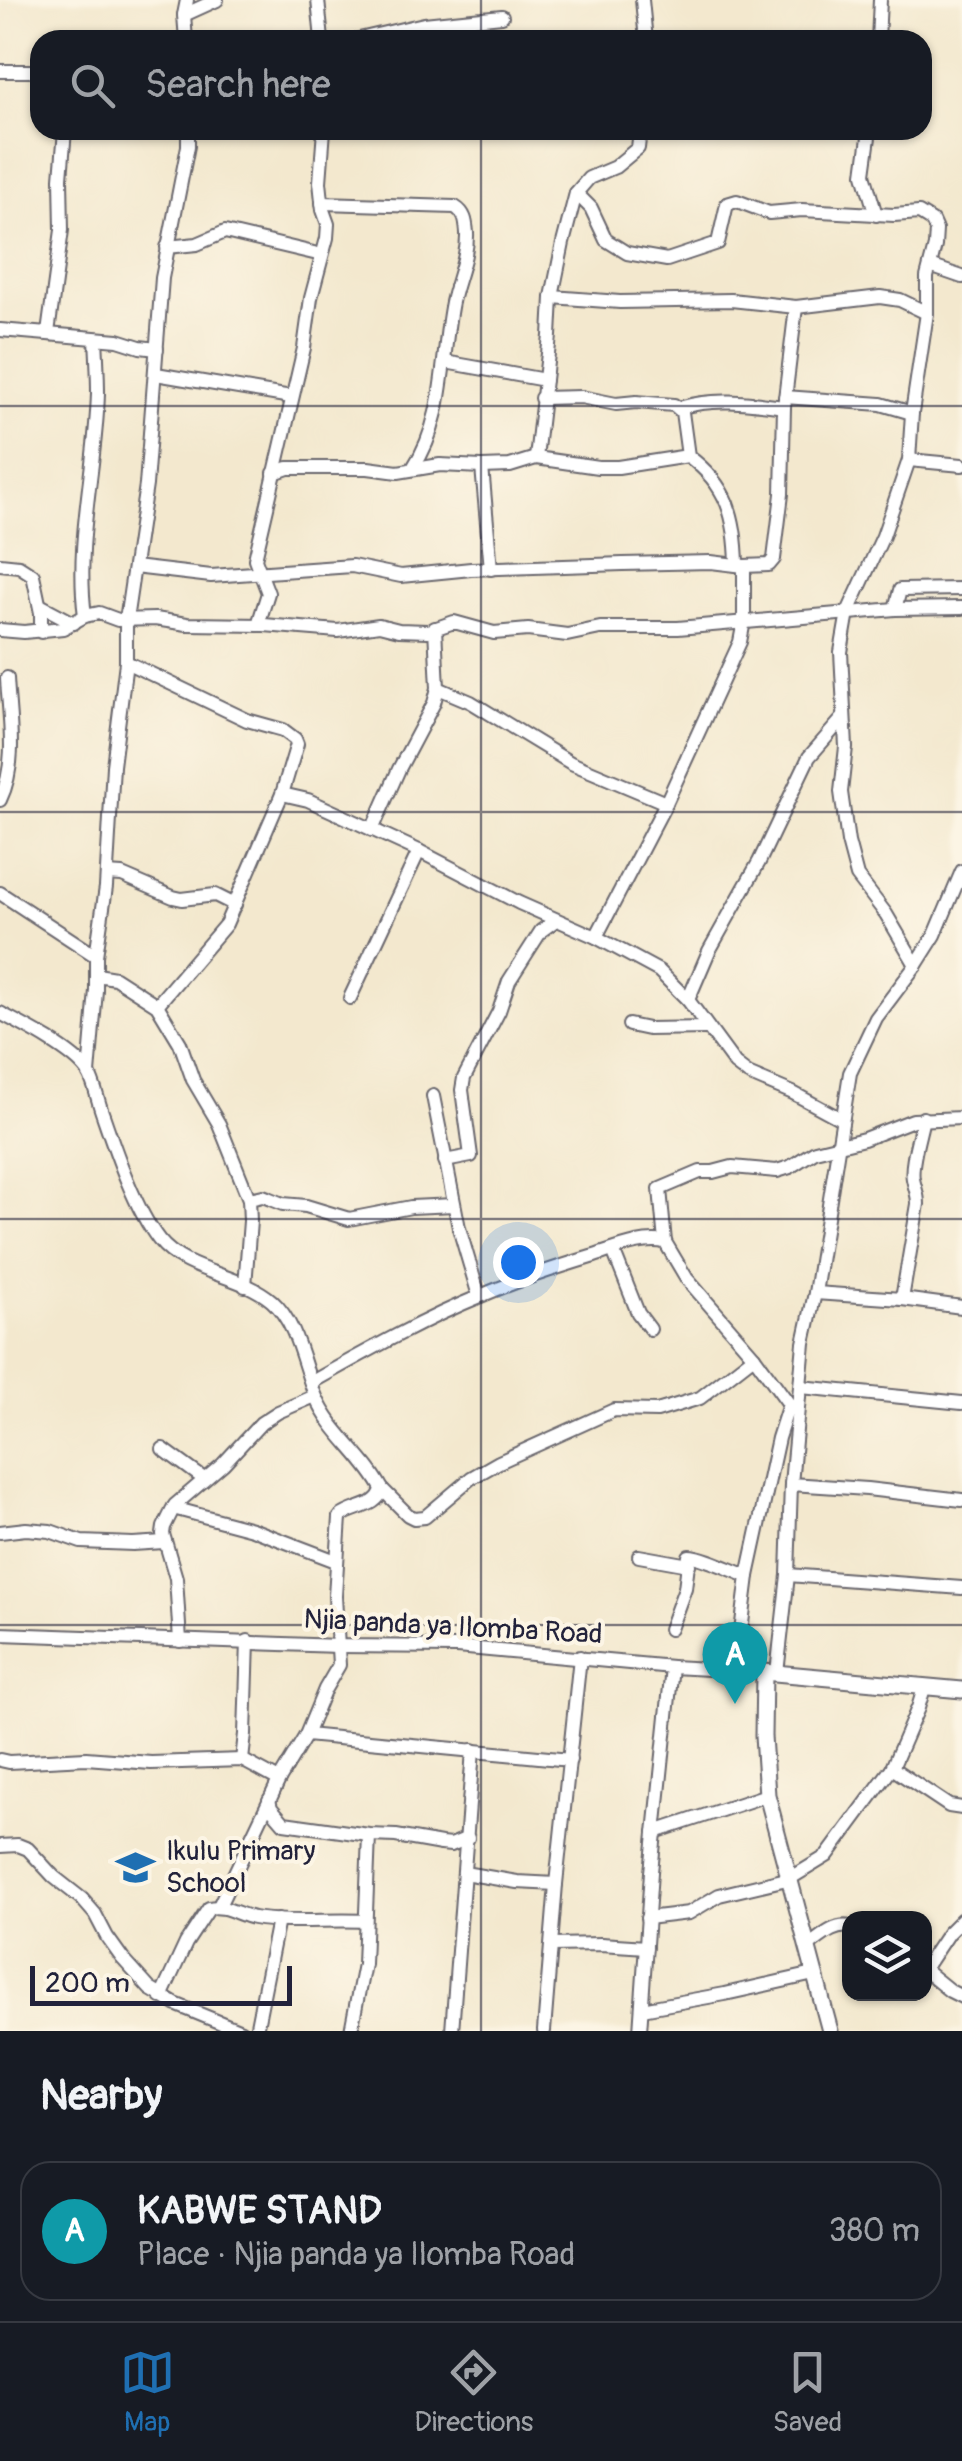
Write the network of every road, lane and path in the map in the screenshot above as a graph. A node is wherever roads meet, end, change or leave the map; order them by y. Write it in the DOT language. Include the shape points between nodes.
graph roads {
  1 [pos="187,0"];
  2 [pos="217,0"];
  3 [pos="318,0"];
  4 [pos="642,0"];
  5 [pos="880,0"];
  6 [pos="184,15"];
  7 [pos="502,16"];
  8 [pos="185,30"];
  9 [pos="321,30"];
  10 [pos="398,30"];
  11 [pos="645,30"];
  12 [pos="878,30"];
  13 [pos="0,71"];
  14 [pos="30,71"];
  15 [pos="64,140"];
  16 [pos="188,140"];
  17 [pos="323,140"];
  18 [pos="639,140"];
  19 [pos="869,140"];
  20 [pos="576,193"];
  21 [pos="322,203"];
  22 [pos="876,214"];
  23 [pos="167,247"];
  24 [pos="322,255"];
  25 [pos="930,266"];
  26 [pos="962,277"];
  27 [pos="552,297"];
  28 [pos="796,307"];
  29 [pos="927,313"];
  30 [pos="0,330"];
  31 [pos="48,333"];
  32 [pos="96,339"];
  33 [pos="157,349"];
  34 [pos="446,362"];
  35 [pos="156,374"];
  36 [pos="545,380"];
  37 [pos="291,397"];
  38 [pos="541,398"];
  39 [pos="784,402"];
  40 [pos="680,408"];
  41 [pos="912,413"];
  42 [pos="428,435"];
  43 [pos="688,456"];
  44 [pos="536,458"];
  45 [pos="908,460"];
  46 [pos="440,464"];
  47 [pos="962,465"];
  48 [pos="280,467"];
  49 [pos="482,467"];
  50 [pos="413,468"];
  51 [pos="0,564"];
  52 [pos="740,565"];
  53 [pos="134,567"];
  54 [pos="491,569"];
  55 [pos="259,572"];
  56 [pos="962,589"];
  57 [pos="40,605"];
  58 [pos="962,608"];
  59 [pos="895,609"];
  60 [pos="848,612"];
  61 [pos="79,620"];
  62 [pos="126,620"];
  63 [pos="744,621"];
  64 [pos="258,625"];
  65 [pos="435,628"];
  66 [pos="0,630"];
  67 [pos="41,632"];
  68 [pos="126,662"];
  69 [pos="7,678"];
  70 [pos="438,688"];
  71 [pos="843,718"];
  72 [pos="5,751"];
  73 [pos="282,794"];
  74 [pos="0,800"];
  75 [pos="666,803"];
  76 [pos="380,813"];
  77 [pos="353,821"];
  78 [pos="372,830"];
  79 [pos="419,851"];
  80 [pos="962,871"];
  81 [pos="107,874"];
  82 [pos="0,893"];
  83 [pos="235,905"];
  84 [pos="556,920"];
  85 [pos="596,937"];
  86 [pos="96,956"];
  87 [pos="916,965"];
  88 [pos="97,975"];
  89 [pos="350,998"];
  90 [pos="688,1000"];
  91 [pos="157,1005"];
  92 [pos="0,1013"];
  93 [pos="629,1025"];
  94 [pos="706,1028"];
  95 [pos="91,1043"];
  96 [pos="71,1057"];
  97 [pos="89,1074"];
  98 [pos="433,1096"];
  99 [pos="923,1118"];
  100 [pos="962,1118"];
  101 [pos="841,1120"];
  102 [pos="838,1145"];
  103 [pos="445,1161"];
  104 [pos="250,1200"];
  105 [pos="454,1205"];
  106 [pos="666,1242"];
  107 [pos="614,1250"];
  108 [pos="245,1286"];
  109 [pos="814,1293"];
  110 [pos="479,1296"];
  111 [pos="902,1299"];
  112 [pos="962,1307"];
  113 [pos="650,1330"];
  114 [pos="754,1356"];
  115 [pos="802,1387"];
  116 [pos="314,1389"];
  117 [pos="962,1403"];
  118 [pos="163,1448"];
  119 [pos="204,1478"];
  120 [pos="791,1484"];
  121 [pos="382,1489"];
  122 [pos="962,1500"];
  123 [pos="172,1508"];
  124 [pos="0,1532"];
  125 [pos="164,1542"];
  126 [pos="639,1556"];
  127 [pos="336,1561"];
  128 [pos="689,1565"];
  129 [pos="788,1575"];
  130 [pos="748,1576"];
  131 [pos="962,1588"];
  132 [pos="670,1629"];
  133 [pos="0,1634"];
  134 [pos="180,1641"];
  135 [pos="248,1642"];
  136 [pos="338,1646"];
  137 [pos="580,1658"];
  138 [pos="672,1667"];
  139 [pos="736,1671"];
  140 [pos="771,1672"];
  141 [pos="924,1688"];
  142 [pos="962,1690"];
  143 [pos="306,1734"];
  144 [pos="473,1750"];
  145 [pos="0,1760"];
  146 [pos="242,1760"];
  147 [pos="570,1760"];
  148 [pos="892,1768"];
  149 [pos="279,1780"];
  150 [pos="768,1795"];
  151 [pos="269,1800"];
  152 [pos="962,1808"];
  153 [pos="284,1823"];
  154 [pos="258,1824"];
  155 [pos="655,1832"];
  156 [pos="369,1836"];
  157 [pos="468,1838"];
  158 [pos="450,1845"];
  159 [pos="0,1846"];
  160 [pos="464,1868"];
  161 [pos="791,1878"];
  162 [pos="556,1884"];
  163 [pos="218,1906"];
  164 [pos="647,1918"];
  165 [pos="962,1919"];
  166 [pos="278,1920"];
  167 [pos="364,1922"];
  168 [pos="842,1926"];
  169 [pos="552,1945"];
  170 [pos="646,1947"];
  171 [pos="807,1947"];
  172 [pos="932,1958"];
  173 [pos="814,1974"];
  174 [pos="932,1975"];
  175 [pos="961,1993"];
  176 [pos="162,1997"];
  177 [pos="642,2009"];
  178 [pos="241,2031"];
  179 [pos="256,2031"];
  180 [pos="351,2031"];
  181 [pos="452,2031"];
  182 [pos="544,2031"];
  183 [pos="640,2031"];
  184 [pos="830,2031"];
  1 -- 6 [label="street"];
  2 -- 6 [label="street"];
  3 -- 9 [label="street"];
  4 -- 11 [label="street"];
  5 -- 12 [label="street"];
  6 -- 8 [label="street"];
  7 -- 10 [label="street"];
  13 -- 14 [label="street"];
  15 -- 31 [label="street" via="62,230"];
  16 -- 23 [label="street"];
  17 -- 21 [label="street"];
  18 -- 20 [label="street" via="638,148"];
  19 -- 22 [label="street" via="864,174"];
  20 -- 22 [label="street" via="606,240 627,253 667,260 718,243 727,204 737,201 769,213"];
  20 -- 27 [label="street"];
  21 -- 24 [label="street" via="328,232"];
  21 -- 34 [label="street" via="462,211 467,239"];
  22 -- 25 [label="street" via="918,213 932,221"];
  23 -- 24 [label="street" via="226,232"];
  23 -- 33 [label="street"];
  24 -- 37 [label="street"];
  25 -- 26 [label="street"];
  25 -- 29 [label="street"];
  27 -- 28 [label="street"];
  27 -- 36 [label="street"];
  28 -- 29 [label="street" via="880,297"];
  28 -- 39 [label="street"];
  29 -- 41 [label="street"];
  30 -- 31 [label="street"];
  31 -- 32 [label="street"];
  32 -- 33 [label="street"];
  32 -- 61 [label="street" via="98,392"];
  33 -- 35 [label="street"];
  34 -- 36 [label="street"];
  34 -- 42 [label="street"];
  35 -- 37 [label="street"];
  35 -- 53 [label="street"];
  36 -- 38 [label="street"];
  37 -- 48 [label="street"];
  38 -- 40 [label="street"];
  38 -- 44 [label="street"];
  39 -- 40 [label="street" via="722,400"];
  39 -- 41 [label="street" via="880,404"];
  39 -- 52 [label="street" via="774,559 766,566"];
  40 -- 43 [label="street"];
  41 -- 45 [label="street"];
  42 -- 46 [label="street"];
  42 -- 50 [label="street"];
  43 -- 44 [label="street" via="598,468"];
  43 -- 52 [label="street" via="724,493"];
  44 -- 49 [label="street"];
  45 -- 47 [label="street"];
  45 -- 60 [label="street"];
  46 -- 49 [label="street"];
  46 -- 50 [label="street"];
  48 -- 50 [label="street"];
  48 -- 55 [label="street" via="255,559"];
  49 -- 54 [label="street"];
  51 -- 57 [label="street" via="33,574"];
  52 -- 54 [label="street"];
  52 -- 63 [label="street"];
  53 -- 55 [label="street" via="211,576"];
  53 -- 62 [label="street"];
  54 -- 55 [label="street" via="401,576 352,566"];
  55 -- 64 [label="street" via="268,592"];
  56 -- 59 [label="street" via="900,590"];
  57 -- 61 [label="street"];
  57 -- 67 [label="street"];
  58 -- 59 [label="street"];
  59 -- 60 [label="street"];
  60 -- 63 [label="street"];
  60 -- 71 [label="street" via="841,652"];
  61 -- 62 [label="street" via="99,613"];
  61 -- 67 [label="street"];
  62 -- 64 [label="street"];
  62 -- 68 [label="street"];
  63 -- 65 [label="street" via="600,628 567,636 494,633 454,622"];
  63 -- 75 [label="street"];
  64 -- 65 [label="street"];
  65 -- 70 [label="street"];
  66 -- 67 [label="street"];
  68 -- 73 [label="street" via="295,739"];
  68 -- 81 [label="street"];
  69 -- 72 [label="street"];
  70 -- 75 [label="street" via="571,763"];
  70 -- 76 [label="street"];
  71 -- 87 [label="street" via="842,800 858,876"];
  71 -- 90 [label="street" via="808,757"];
  72 -- 74 [label="street" via="9,769"];
  73 -- 77 [label="street"];
  73 -- 83 [label="street"];
  75 -- 85 [label="street"];
  76 -- 77 [label="street"];
  76 -- 78 [label="street"];
  77 -- 78 [label="street"];
  78 -- 79 [label="street"];
  79 -- 84 [label="street"];
  79 -- 89 [label="street"];
  80 -- 87 [label="street"];
  81 -- 83 [label="street" via="172,898 211,894"];
  81 -- 86 [label="street"];
  82 -- 86 [label="street"];
  83 -- 91 [label="street"];
  84 -- 85 [label="street"];
  84 -- 103 [label="street" via="541,931 509,980 464,1078 471,1156"];
  85 -- 90 [label="street" via="666,976"];
  86 -- 88 [label="street"];
  87 -- 101 [label="street" via="876,1018 850,1074"];
  88 -- 91 [label="street" via="115,978"];
  88 -- 95 [label="street"];
  90 -- 94 [label="street"];
  91 -- 104 [label="street"];
  92 -- 96 [label="street"];
  93 -- 94 [label="street"];
  94 -- 101 [label="street" via="745,1072"];
  95 -- 96 [label="street"];
  95 -- 97 [label="street"];
  96 -- 97 [label="street"];
  97 -- 108 [label="street" via="120,1162 158,1237 173,1252"];
  98 -- 103 [label="street"];
  99 -- 100 [label="street"];
  99 -- 102 [label="street"];
  99 -- 111 [label="street"];
  101 -- 102 [label="street"];
  102 -- 106 [label="street" via="790,1167 700,1172 660,1189"];
  102 -- 109 [label="street"];
  103 -- 105 [label="street"];
  104 -- 105 [label="street" via="262,1196 348,1218"];
  104 -- 108 [label="street"];
  105 -- 110 [label="street"];
  106 -- 107 [label="street"];
  106 -- 114 [label="street" via="693,1287"];
  107 -- 110 [label="street"];
  107 -- 113 [label="street"];
  108 -- 116 [label="street" via="272,1301 287,1321"];
  109 -- 111 [label="street"];
  109 -- 115 [label="street"];
  110 -- 116 [label="street" via="367,1352"];
  111 -- 112 [label="street"];
  114 -- 121 [label="street" via="700,1398 658,1411 614,1410 499,1462 426,1516 408,1515"];
  114 -- 130 [label="street" via="789,1404"];
  115 -- 117 [label="street"];
  115 -- 120 [label="street"];
  116 -- 119 [label="street" via="261,1423"];
  116 -- 121 [label="street" via="326,1416"];
  118 -- 119 [label="street"];
  119 -- 123 [label="street"];
  120 -- 122 [label="street"];
  120 -- 129 [label="street"];
  121 -- 127 [label="street" via="375,1502 342,1514"];
  123 -- 125 [label="street"];
  123 -- 127 [label="street"];
  124 -- 125 [label="street" via="26,1528 81,1542"];
  125 -- 134 [label="street" via="176,1578"];
  126 -- 128 [label="street"];
  127 -- 136 [label="street"];
  128 -- 130 [label="street" via="690,1556 698,1556"];
  128 -- 132 [label="street"];
  129 -- 131 [label="street"];
  129 -- 140 [label="street"];
  130 -- 139 [label="street"];
  133 -- 134 [label="street, Njia panda ya Ilomba Road"];
  134 -- 135 [label="street, Njia panda ya Ilomba Road"];
  135 -- 136 [label="street, Njia panda ya Ilomba Road"];
  135 -- 146 [label="street"];
  136 -- 137 [label="street, Njia panda ya Ilomba Road"];
  136 -- 143 [label="street" via="338,1665"];
  137 -- 138 [label="street, Njia panda ya Ilomba Road"];
  137 -- 147 [label="street"];
  138 -- 139 [label="street, Njia panda ya Ilomba Road"];
  138 -- 155 [label="street"];
  139 -- 140 [label="street, Njia panda ya Ilomba Road"];
  140 -- 141 [label="main road, Njia panda ya Ilomba Road"];
  140 -- 150 [label="main road" via="764,1736"];
  141 -- 142 [label="main road, Njia panda ya Ilomba Road"];
  141 -- 148 [label="street"];
  143 -- 144 [label="street"];
  143 -- 149 [label="street"];
  144 -- 147 [label="street"];
  144 -- 157 [label="street"];
  145 -- 146 [label="street"];
  146 -- 149 [label="street"];
  147 -- 162 [label="street"];
  148 -- 152 [label="street"];
  148 -- 161 [label="street" via="827,1856"];
  149 -- 151 [label="street"];
  150 -- 155 [label="street"];
  150 -- 161 [label="main road"];
  151 -- 153 [label="street"];
  151 -- 154 [label="street"];
  153 -- 154 [label="street"];
  153 -- 156 [label="street"];
  154 -- 163 [label="street"];
  155 -- 164 [label="street"];
  156 -- 158 [label="street"];
  156 -- 167 [label="street"];
  157 -- 158 [label="street"];
  157 -- 160 [label="street"];
  158 -- 160 [label="street"];
  159 -- 176 [label="street" via="28,1849 82,1899 122,1958"];
  160 -- 162 [label="street"];
  160 -- 181 [label="street"];
  161 -- 164 [label="street" via="719,1895 688,1913"];
  161 -- 171 [label="main road"];
  162 -- 169 [label="street"];
  163 -- 166 [label="street"];
  163 -- 176 [label="street" via="209,1908 186,1943"];
  164 -- 170 [label="street"];
  165 -- 172 [label="street"];
  166 -- 167 [label="street"];
  166 -- 179 [label="street"];
  167 -- 180 [label="street"];
  168 -- 171 [label="street"];
  169 -- 170 [label="street"];
  169 -- 182 [label="street"];
  170 -- 177 [label="street"];
  171 -- 173 [label="main road"];
  173 -- 177 [label="street"];
  173 -- 184 [label="main road"];
  174 -- 175 [label="street"];
  176 -- 178 [label="street"];
  177 -- 183 [label="street"];
}
